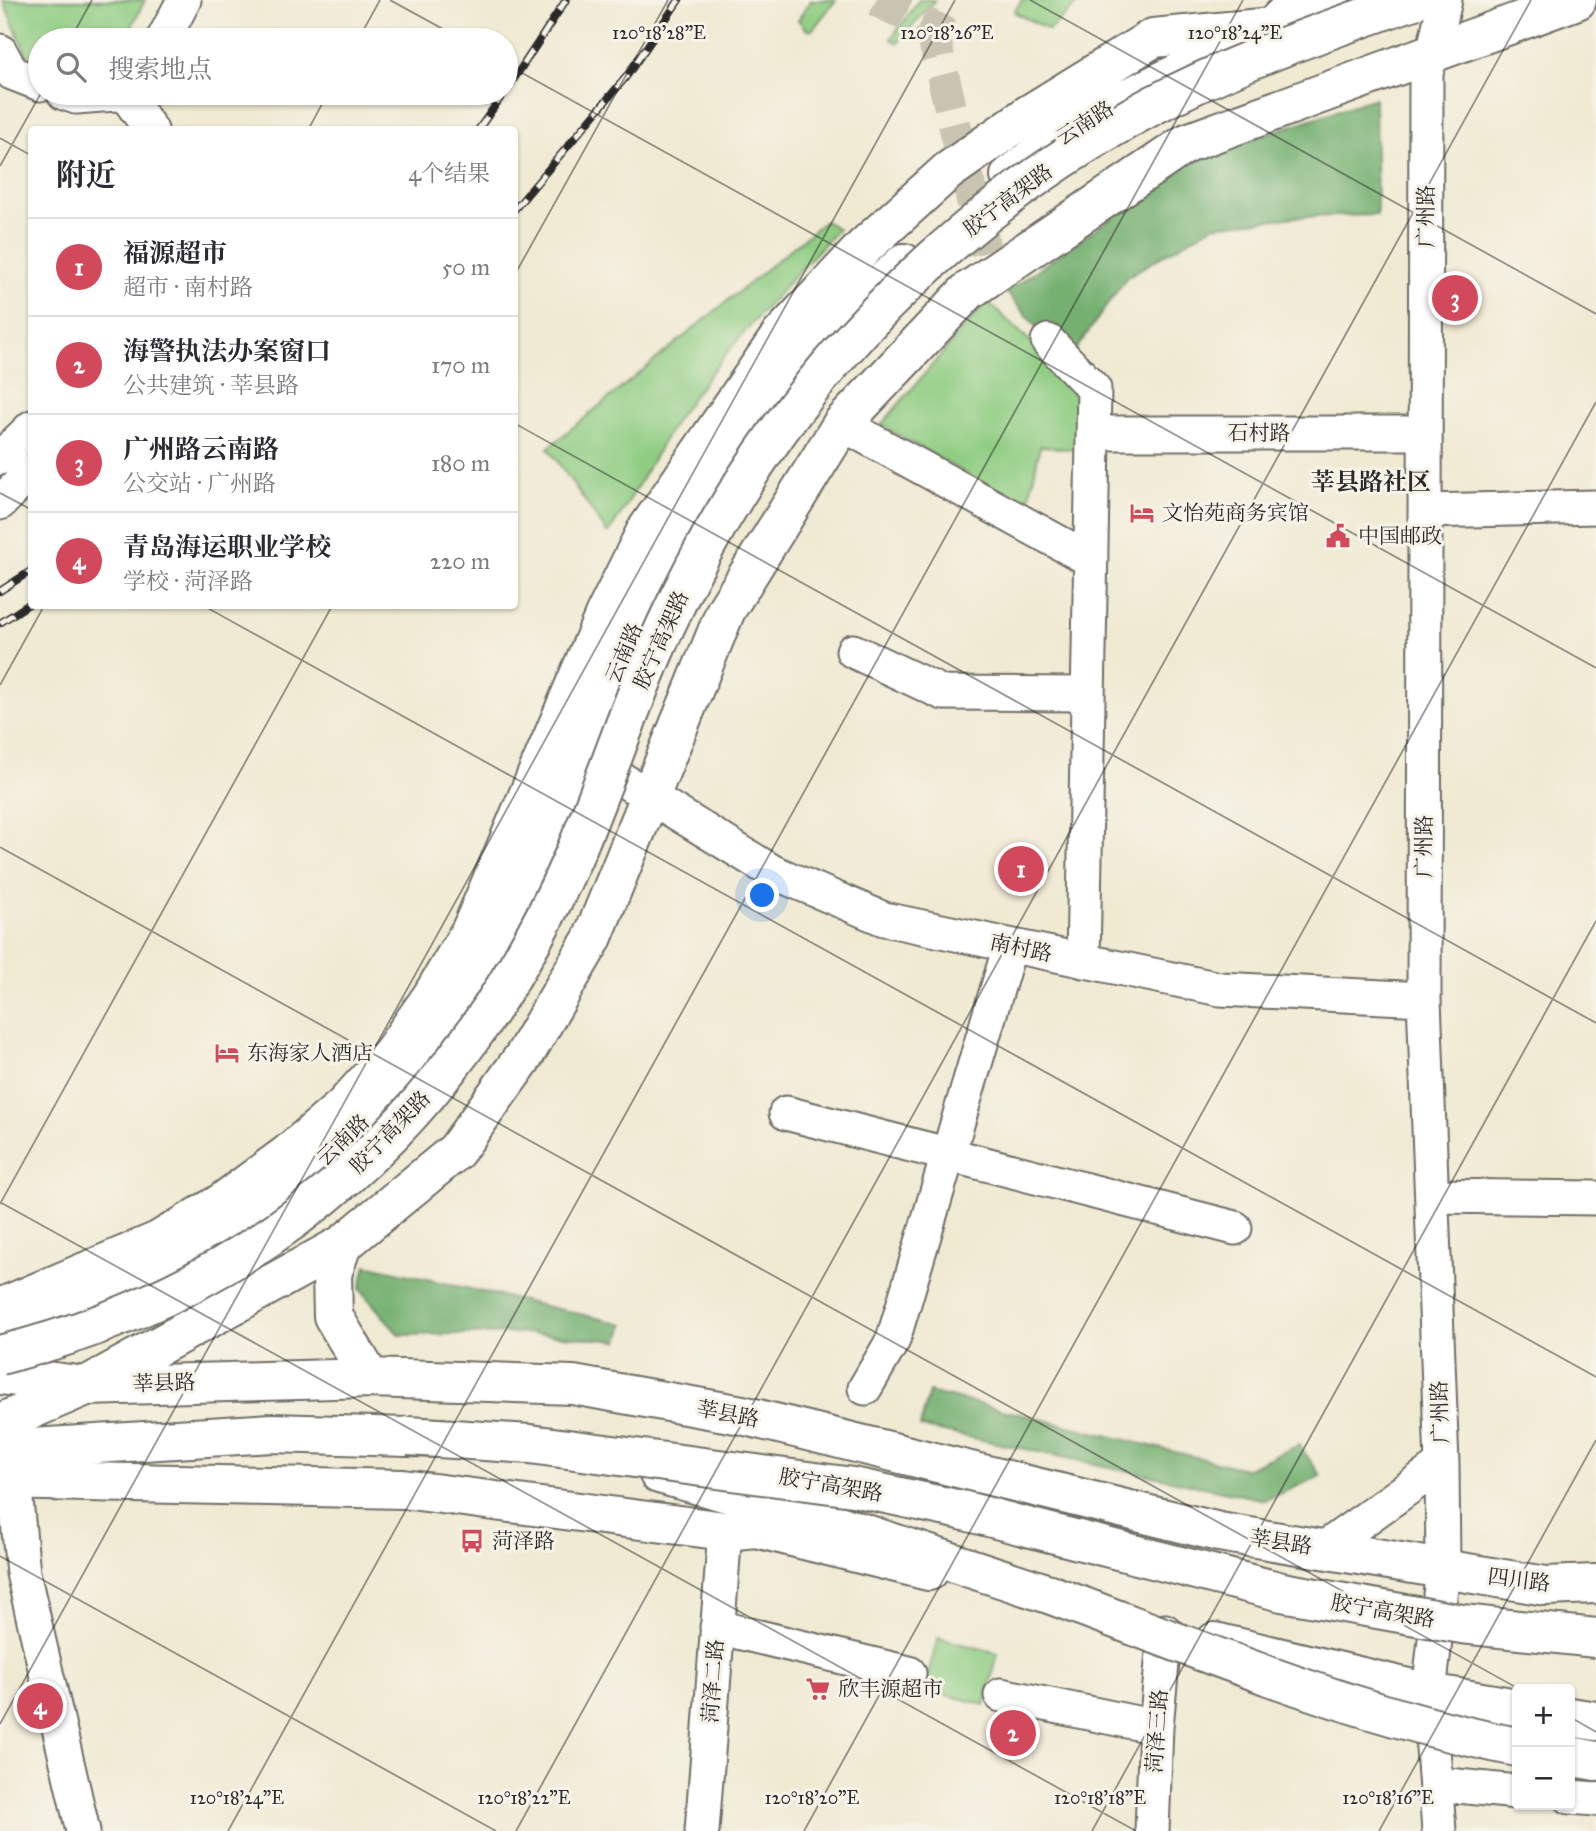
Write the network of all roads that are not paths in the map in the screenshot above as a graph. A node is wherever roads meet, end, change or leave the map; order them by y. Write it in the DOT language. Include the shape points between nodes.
graph roads {
  1 [pos="184,0"];
  2 [pos="1299,0"];
  3 [pos="1330,0"];
  4 [pos="1415,0"];
  5 [pos="1445,0"];
  6 [pos="1577,0"];
  7 [pos="1272,27"];
  8 [pos="169,28"];
  9 [pos="1434,50"];
  10 [pos="126,105"];
  11 [pos="134,105"];
  12 [pos="125,126"];
  13 [pos="148,126"];
  14 [pos="1048,341"];
  15 [pos="842,424"];
  16 [pos="28,431"];
  17 [pos="1094,433"];
  18 [pos="1425,433"];
  19 [pos="0,458"];
  20 [pos="28,475"];
  21 [pos="0,503"];
  22 [pos="1596,507"];
  23 [pos="1425,511"];
  24 [pos="1091,560"];
  25 [pos="853,650"];
  26 [pos="1088,694"];
  27 [pos="581,754"];
  28 [pos="649,794"];
  29 [pos="1010,946"];
  30 [pos="1083,961"];
  31 [pos="1424,999"];
  32 [pos="786,1113"];
  33 [pos="948,1154"];
  34 [pos="1432,1196"];
  35 [pos="1596,1198"];
  36 [pos="1236,1227"];
  37 [pos="342,1245"];
  38 [pos="6,1318"];
  39 [pos="0,1355"];
  40 [pos="0,1375"];
  41 [pos="370,1378"];
  42 [pos="86,1386"];
  43 [pos="865,1388"];
  44 [pos="408,1436"];
  45 [pos="4,1455"];
  46 [pos="1443,1464"];
  47 [pos="725,1531"];
  48 [pos="1323,1549"];
  49 [pos="1443,1569"];
  50 [pos="1596,1584"];
  51 [pos="717,1627"];
  52 [pos="1165,1630"];
  53 [pos="1596,1638"];
  54 [pos="909,1673"];
  55 [pos="1429,1693"];
  56 [pos="1001,1695"];
  57 [pos="1512,1707"];
  58 [pos="1575,1718"];
  59 [pos="1596,1721"];
  60 [pos="1156,1727"];
  61 [pos="1512,1746"];
  62 [pos="1575,1757"];
  63 [pos="1596,1761"];
  64 [pos="1438,1784"];
  65 [pos="1512,1791"];
  66 [pos="1575,1797"];
  67 [pos="1596,1799"];
  68 [pos="83,1831"];
  69 [pos="702,1831"];
  70 [pos="1152,1831"];
  71 [pos="1439,1831"];
  1 -- 8 [label="street"];
  2 -- 7 [label="main road, 云南路"];
  3 -- 7 [label="main road"];
  4 -- 39 [label="main road, 胶宁高架路, bridge" via="1275,50 1174,94 1121,123 983,217 902,289 819,379 741,487 664,629 541,925 499,1000 427,1095 340,1183 249,1252 142,1308"];
  5 -- 9 [label="street, 广州路"];
  6 -- 9 [label="main road"];
  7 -- 27 [label="main road, 云南路" via="1077,123 926,242 841,320 765,413 679,537 636,622"];
  7 -- 38 [label="main road" via="1153,38 1028,114 948,171 865,246 781,335 646,531 605,614 471,930 392,1053 334,1115 220,1204 158,1241"];
  9 -- 15 [label="main road" via="1187,143 968,291"];
  9 -- 18 [label="street, 广州路" via="1426,72"];
  10 -- 12 [label="street"];
  11 -- 13 [label="street"];
  14 -- 17 [label="street" via="1094,390"];
  15 -- 24 [label="street"];
  15 -- 28 [label="main road" via="726,610"];
  16 -- 19 [label="street"];
  17 -- 18 [label="street, 石村路"];
  17 -- 24 [label="street"];
  18 -- 23 [label="street, 广州路"];
  20 -- 21 [label="street"];
  22 -- 23 [label="street"];
  23 -- 31 [label="street, 广州路"];
  24 -- 26 [label="street"];
  25 -- 26 [label="street" via="943,694"];
  26 -- 30 [label="street"];
  27 -- 28 [label="street, 南村路"];
  27 -- 38 [label="main road, 云南路" via="528,880 485,958 421,1054 348,1142 239,1227 128,1283"];
  28 -- 29 [label="street, 南村路" via="773,872 884,919"];
  28 -- 37 [label="main road" via="592,939 524,1056 456,1151"];
  29 -- 30 [label="street, 南村路"];
  29 -- 33 [label="street"];
  30 -- 31 [label="street, 南村路" via="1220,989"];
  31 -- 34 [label="street, 广州路"];
  32 -- 33 [label="street"];
  33 -- 36 [label="street"];
  33 -- 43 [label="street" via="893,1340"];
  34 -- 35 [label="street"];
  34 -- 46 [label="street, 广州路"];
  37 -- 41 [label="main road" via="332,1274 333,1316"];
  37 -- 42 [label="main road"];
  40 -- 42 [label="main road, 莘县路"];
  41 -- 42 [label="main road, 莘县路"];
  41 -- 48 [label="main road, 莘县路" via="573,1385 742,1415 1219,1532"];
  42 -- 45 [label="main road"];
  44 -- 45 [label="main road, 胶宁高架路" via="272,1433"];
  44 -- 53 [label="main road, 胶宁高架路, bridge" via="530,1444 853,1487 1282,1592 1462,1624"];
  44 -- 61 [label="main road, bridge" via="528,1447 639,1468 823,1520 1049,1594 1348,1704 1419,1726"];
  45 -- 47 [label="main road" via="403,1489"];
  45 -- 68 [label="street" via="23,1573"];
  46 -- 48 [label="street"];
  46 -- 49 [label="street, 广州路"];
  47 -- 51 [label="street, 菏泽二路"];
  47 -- 52 [label="main road" via="756,1528"];
  48 -- 49 [label="main road, 莘县路"];
  49 -- 50 [label="main road, 四川路" via="1546,1586"];
  49 -- 55 [label="street, 广州路"];
  51 -- 54 [label="street"];
  51 -- 69 [label="street, 菏泽二路"];
  52 -- 55 [label="main road"];
  52 -- 60 [label="street, 菏泽三路"];
  55 -- 57 [label="main road"];
  55 -- 64 [label="street, 广州路"];
  56 -- 60 [label="street"];
  58 -- 59 [label="main road"];
  60 -- 70 [label="street, 菏泽三路"];
  62 -- 63 [label="main road"];
  64 -- 65 [label="street"];
  64 -- 71 [label="street, 广州路"];
  66 -- 67 [label="street"];
}
